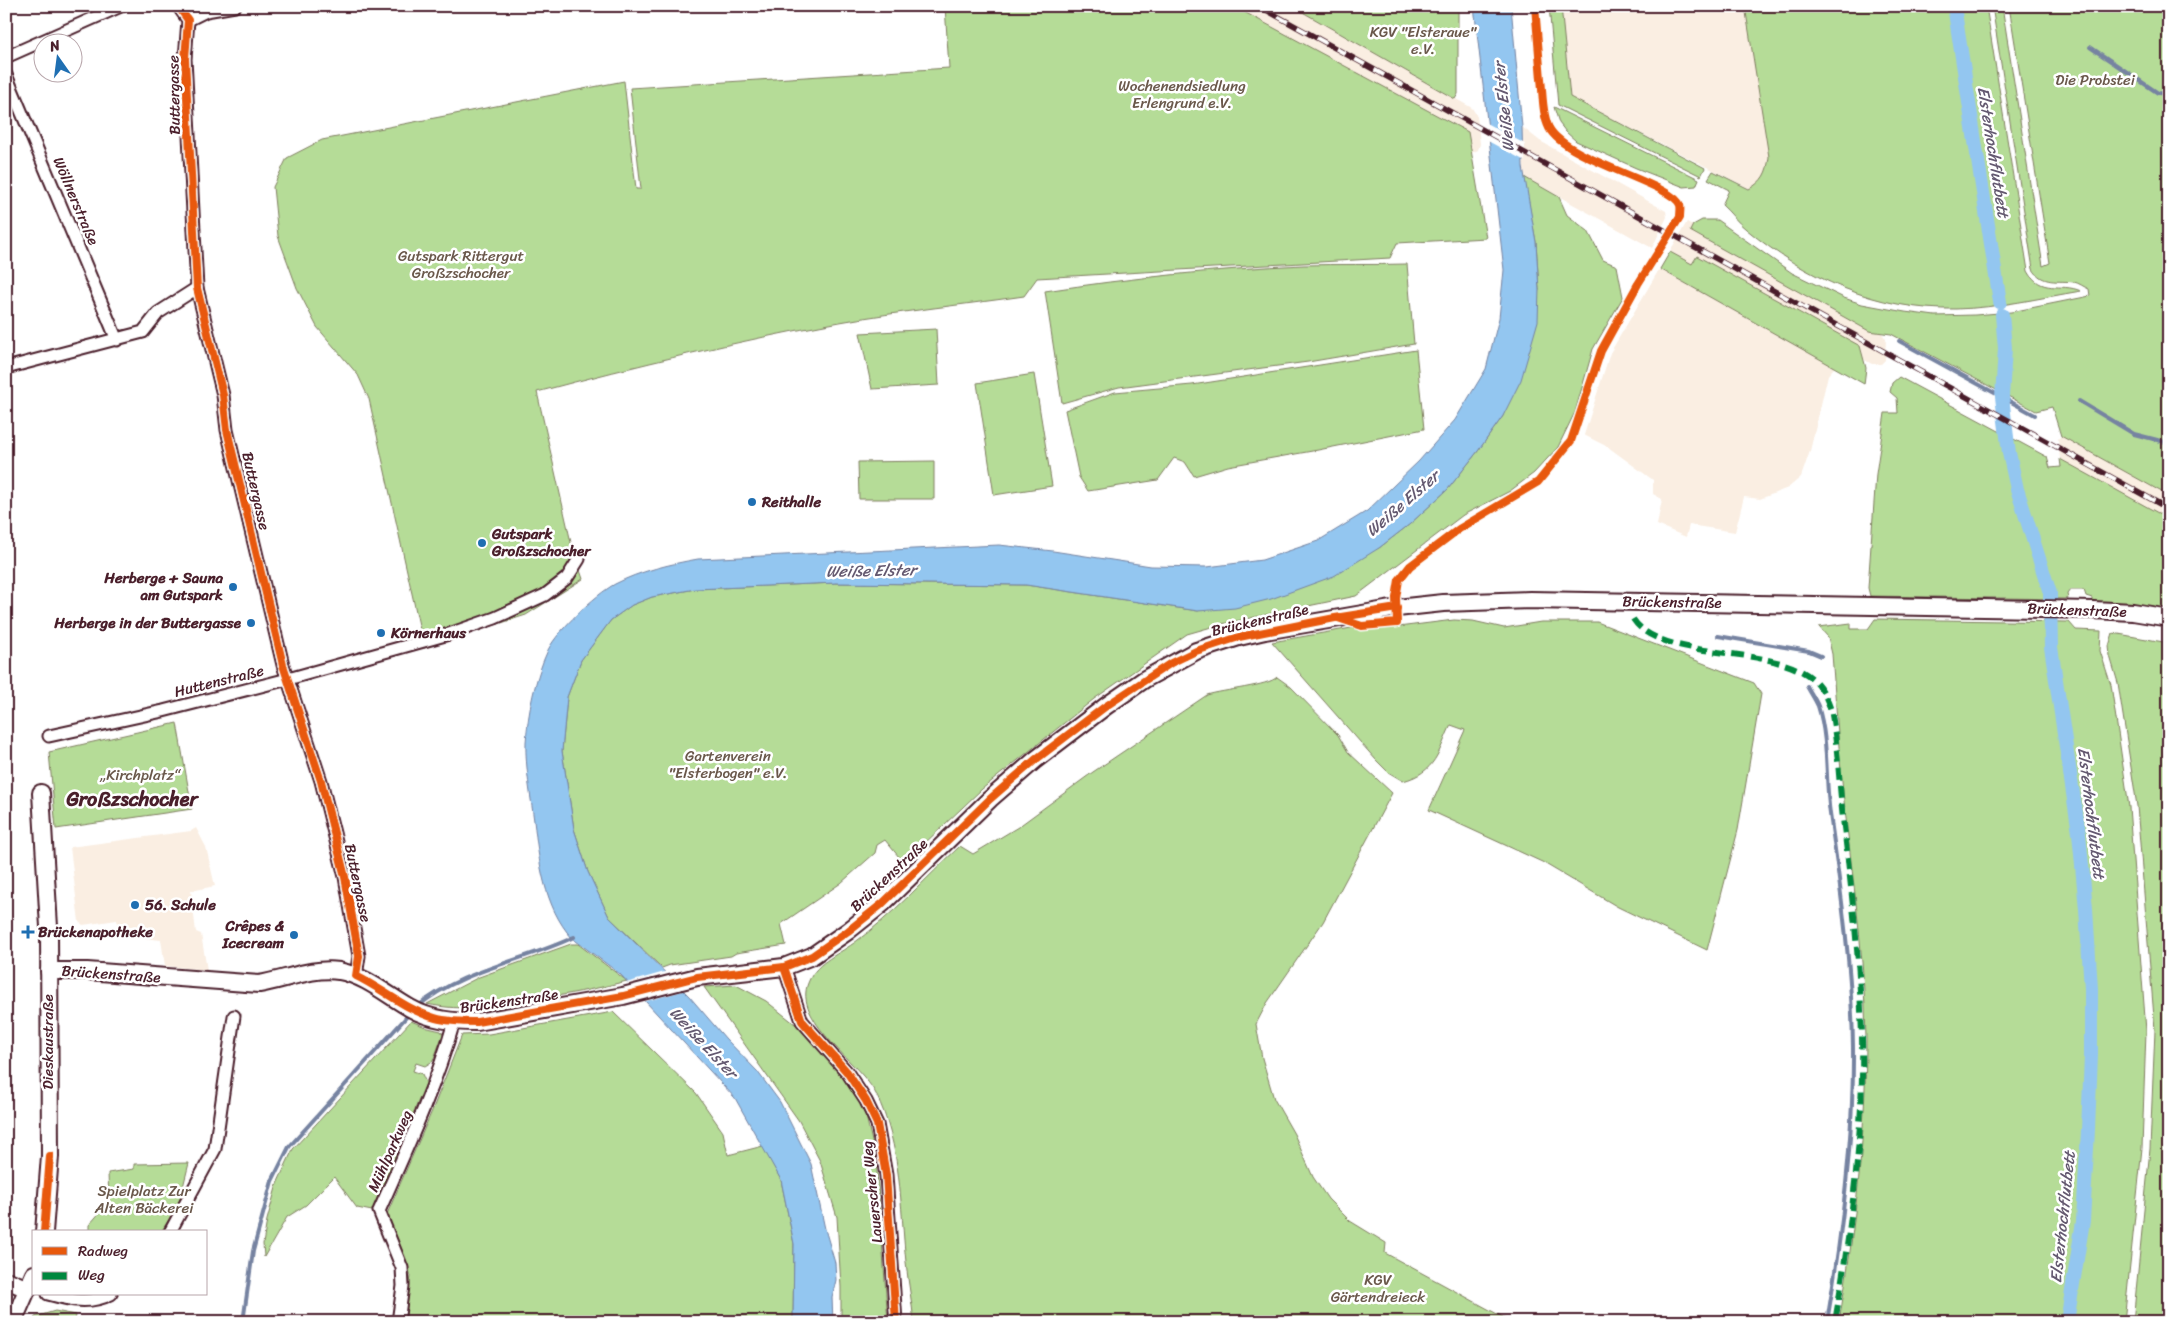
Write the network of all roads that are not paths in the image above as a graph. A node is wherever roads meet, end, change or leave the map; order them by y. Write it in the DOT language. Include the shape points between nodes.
graph roads {
  1 [pos="178,6"];
  2 [pos="235,6"];
  3 [pos="113,8"];
  4 [pos="188,20"];
  5 [pos="7,54"];
  6 [pos="6,75"];
  7 [pos="197,288"];
  8 [pos="117,340"];
  9 [pos="6,368"];
  10 [pos="579,559"];
  11 [pos="2169,618"];
  12 [pos="288,679"];
  13 [pos="49,736"];
  14 [pos="41,793"];
  15 [pos="784,967"];
  16 [pos="49,970"];
  17 [pos="356,976"];
  18 [pos="234,1016"];
  19 [pos="454,1022"];
  20 [pos="44,1230"];
  21 [pos="171,1230"];
  22 [pos="6,1280"];
  23 [pos="32,1284"];
  24 [pos="55,1296"];
  25 [pos="107,1296"];
  26 [pos="13,1322"];
  27 [pos="398,1322"];
  28 [pos="896,1322"];
  1 -- 4 [label="street"];
  2 -- 4 [label="street" via="206,11"];
  3 -- 5 [label="street"];
  4 -- 7 [label="street, Buttergasse" via="185,59"];
  6 -- 8 [label="street, Wöllnerstraße"];
  7 -- 8 [label="street" via="158,313 143,332"];
  7 -- 12 [label="street, Buttergasse" via="223,395 227,430"];
  8 -- 9 [label="street"];
  10 -- 12 [label="street, Huttenstraße" via="567,578 545,595 495,618"];
  11 -- 15 [label="main road, Brückenstraße" via="2093,610 1546,600 1443,604 1335,618 1256,633 1196,651 1106,706 990,799 875,909 812,956"];
  12 -- 13 [label="street, Huttenstraße"];
  12 -- 17 [label="street, Buttergasse" via="321,781 345,877 358,956"];
  14 -- 16 [label="main road, Dieskaustraße"];
  15 -- 19 [label="main road, Brückenstraße" via="687,980 623,996 477,1022"];
  15 -- 28 [label="street, Lauerscher Weg" via="802,1021 847,1072 877,1124 886,1175"];
  16 -- 17 [label="main road, Brückenstraße" via="238,984 279,981 324,970"];
  16 -- 20 [label="main road, Dieskaustraße" via="50,1156"];
  17 -- 19 [label="main road, Brückenstraße" via="404,1005"];
  18 -- 21 [label="street" via="215,1149"];
  19 -- 27 [label="street, Mühlparkweg" via="426,1106 379,1211 402,1268"];
  22 -- 23 [label="main road"];
  23 -- 26 [label="main road"];
  24 -- 25 [label="street" via="72,1301 98,1301"];
}
